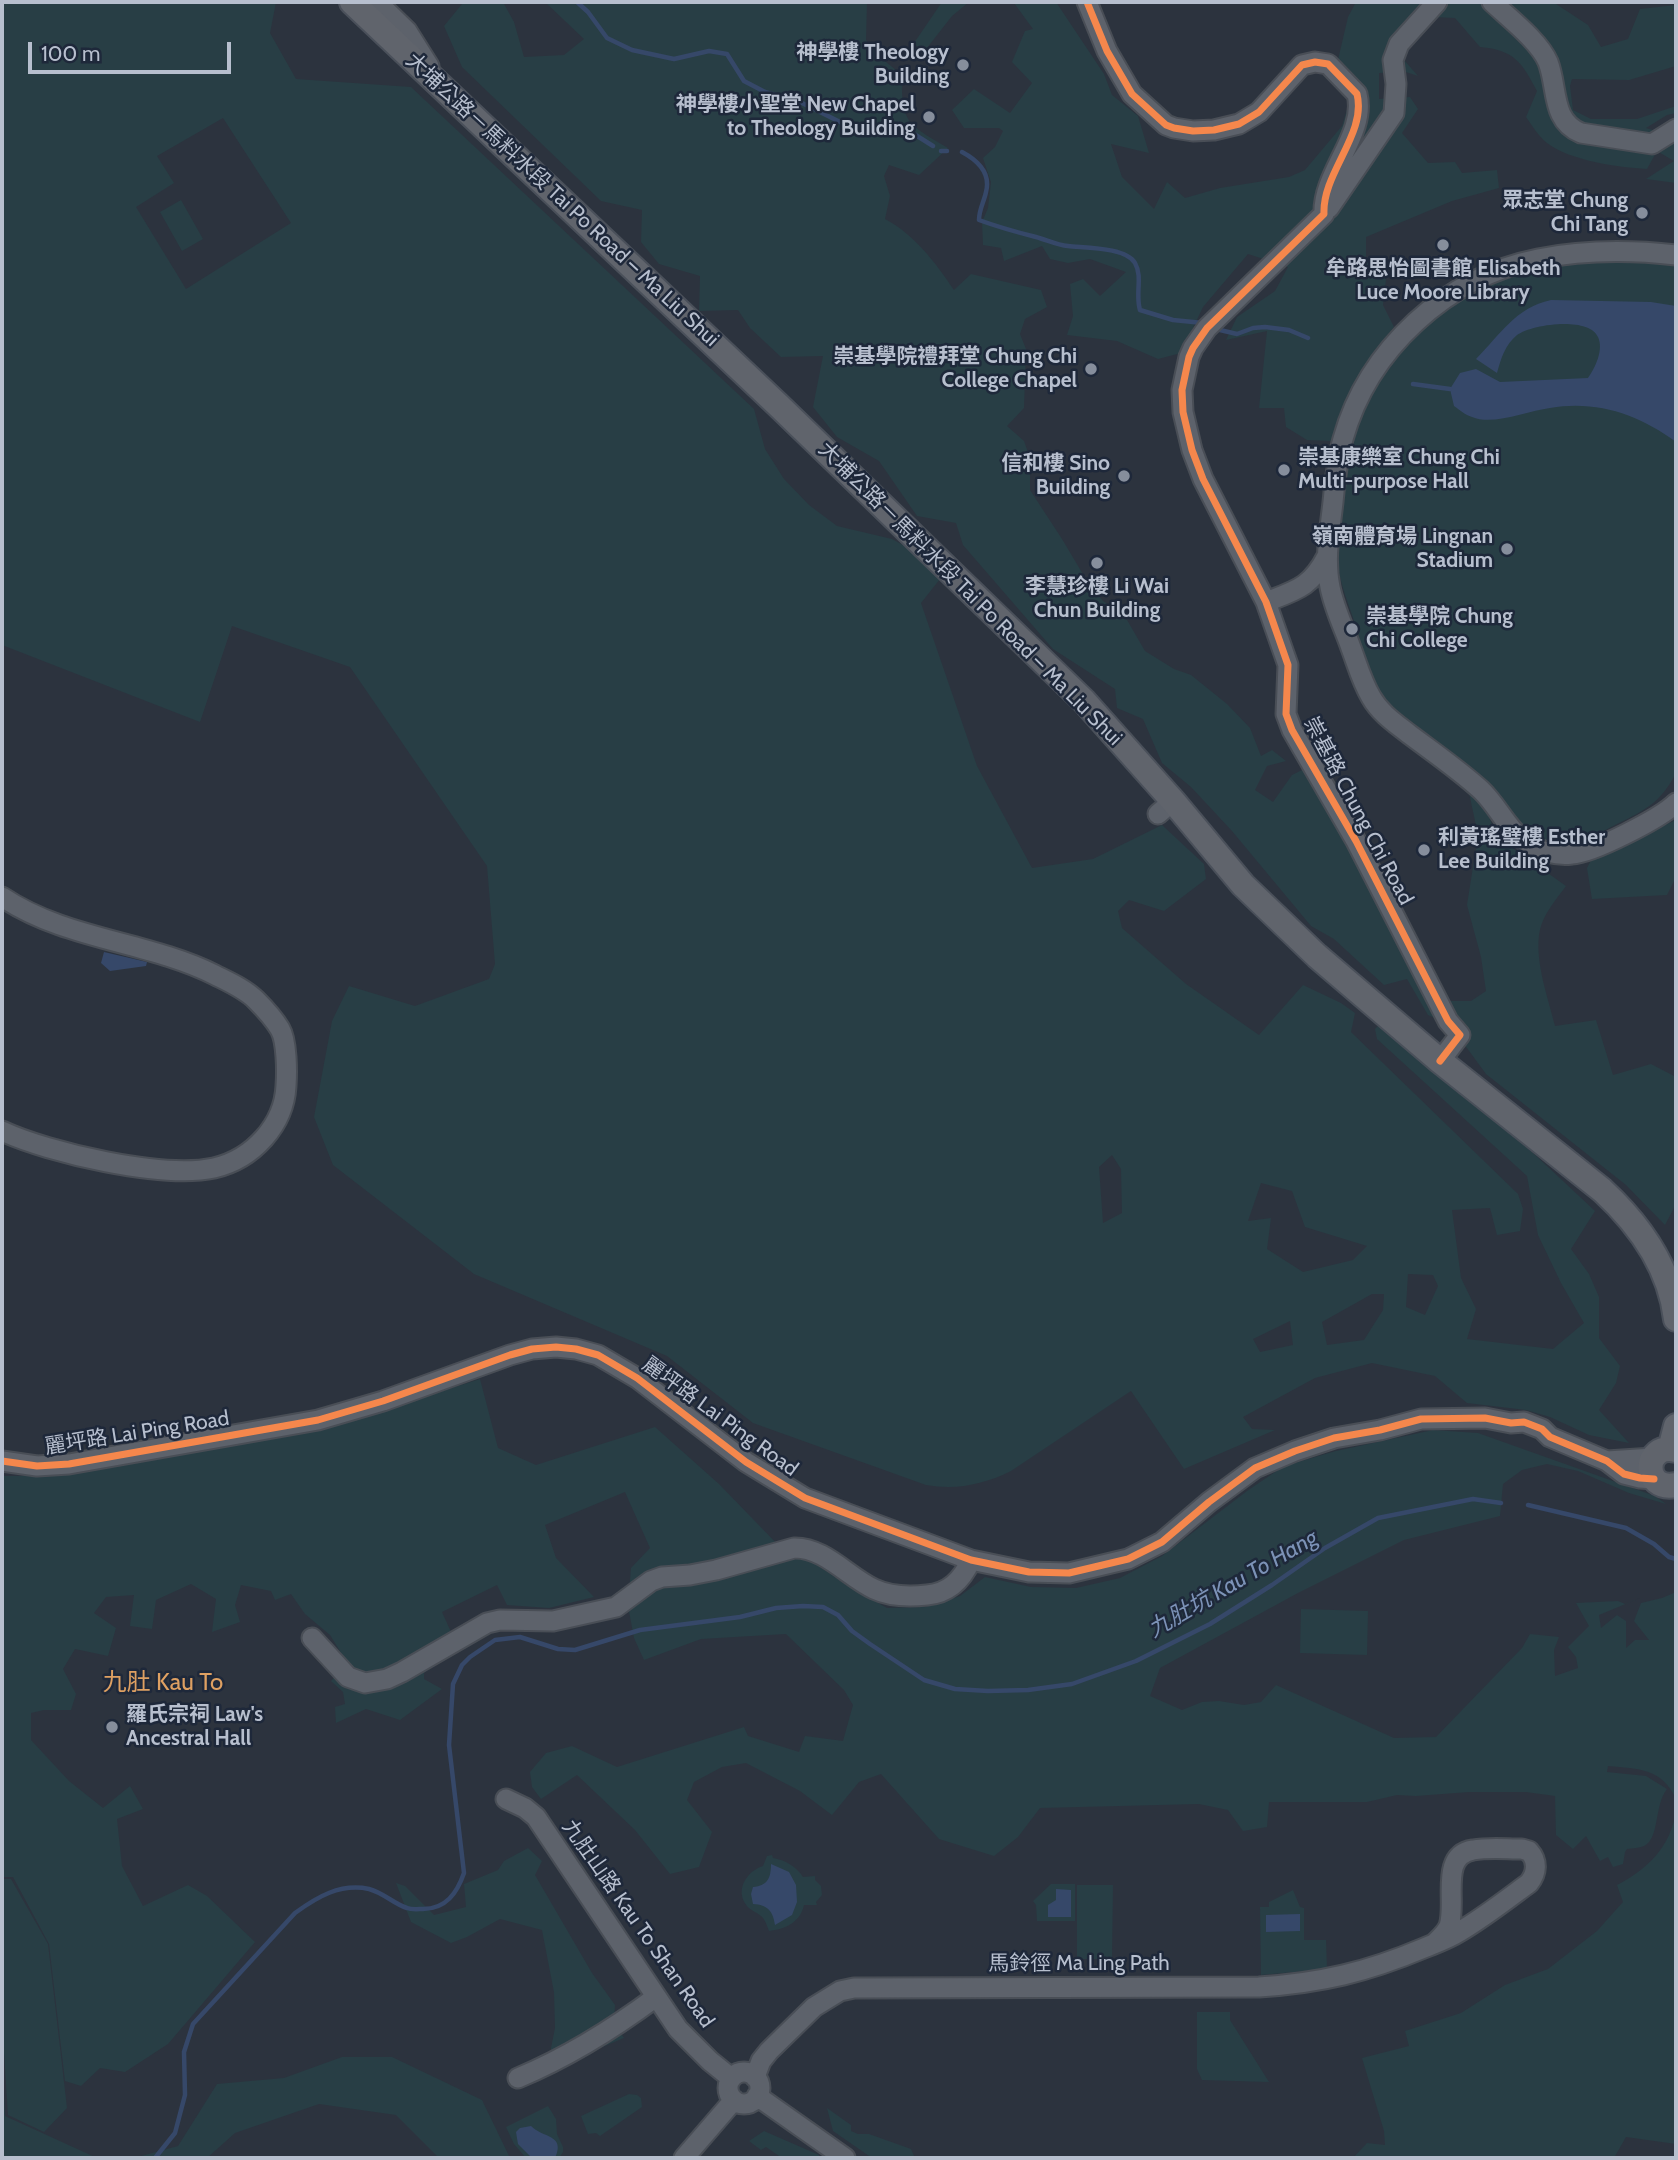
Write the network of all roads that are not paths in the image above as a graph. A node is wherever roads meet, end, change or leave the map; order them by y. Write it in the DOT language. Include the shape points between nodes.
graph roads {
  1 [pos="352,2"];
  2 [pos="377,2"];
  3 [pos="1087,2"];
  4 [pos="1437,2"];
  5 [pos="1492,2"];
  6 [pos="446,92"];
  7 [pos="1676,129"];
  8 [pos="1324,214"];
  9 [pos="1676,255"];
  10 [pos="1327,556"];
  11 [pos="1305,586"];
  12 [pos="1333,599"];
  13 [pos="1266,603"];
  14 [pos="1676,803"];
  15 [pos="2,897"];
  16 [pos="1440,1061"];
  17 [pos="2,1131"];
  18 [pos="1676,1319"];
  19 [pos="2,1461"];
  20 [pos="1669,1467"];
  21 [pos="971,1560"];
  22 [pos="312,1638"];
  23 [pos="506,1799"];
  24 [pos="1451,1912"];
  25 [pos="1479,1919"];
  26 [pos="1435,1943"];
  27 [pos="656,1997"];
  28 [pos="518,2078"];
  29 [pos="731,2078"];
  30 [pos="756,2087"];
  31 [pos="734,2100"];
  32 [pos="684,2158"];
  33 [pos="845,2158"];
  1 -- 6 [label="main road, 大埔公路－馬料水段 Tai Po Road – Ma Liu Shui"];
  2 -- 6 [label="street" via="407,31"];
  3 -- 8 [label="street" via="1107,51 1132,94 1174,128 1214,130 1239,124 1259,112 1298,68 1310,62 1328,64 1356,92 1358,101 1354,128 1327,189"];
  4 -- 8 [label="street, 崇基路 Chung Chi Road" via="1401,41 1392,60 1394,113"];
  5 -- 7 [label="street" via="1544,55 1559,112 1573,129 1652,144"];
  6 -- 16 [label="main road, 大埔公路－馬料水段 Tai Po Road – Ma Liu Shui" via="1084,701 1166,808 1243,885 1317,956"];
  8 -- 13 [label="street, 崇基路 Chung Chi Road" via="1207,328 1193,348 1183,378 1182,412 1199,469"];
  9 -- 10 [label="street" via="1612,251 1536,259 1459,289 1415,322 1379,363 1353,411 1337,464"];
  10 -- 11 [label="street"];
  10 -- 12 [label="street"];
  11 -- 12 [label="street" via="1322,589"];
  11 -- 13 [label="street"];
  12 -- 14 [label="street" via="1370,696 1382,712 1479,788 1527,843 1550,853 1575,854 1660,816"];
  13 -- 16 [label="street, 崇基路 Chung Chi Road" via="1288,665 1286,714 1292,730 1356,841 1448,1021 1460,1035"];
  15 -- 17 [label="street" via="50,923 180,959 236,985 255,999 281,1030 287,1074 281,1113 272,1129 241,1157 214,1168 144,1168 62,1151"];
  16 -- 18 [label="main road, 大埔公路－馬料水段 Tai Po Road – Ma Liu Shui" via="1622,1209 1662,1269"];
  19 -- 21 [label="street, 麗坪路 Lai Ping Road" via="69,1464 294,1425 364,1408 510,1354 567,1348 587,1351 621,1367 746,1462 806,1498"];
  20 -- 21 [label="street, 麗坪路 Lai Ping Road" via="1640,1478 1550,1437 1537,1438 1511,1423 1485,1418 1421,1419 1334,1438 1255,1468 1162,1542 1118,1561 1069,1573 1029,1572"];
  21 -- 22 [label="street" via="955,1585 933,1595 898,1596 873,1589 816,1552 794,1548 690,1576 662,1577 616,1607 553,1621 487,1623 402,1672 365,1683 348,1677"];
  23 -- 27 [label="street, 九肚山路 Kau To Shan Road" via="525,1808 545,1829"];
  24 -- 25 [label="street"];
  24 -- 25 [label="street, 馬鈴徑 Ma Ling Path" via="1453,1866 1461,1856 1474,1850 1529,1851 1535,1861 1534,1877"];
  24 -- 26 [label="street, 馬鈴徑 Ma Ling Path" via="1445,1933"];
  25 -- 26 [label="street, 馬鈴徑 Ma Ling Path"];
  26 -- 30 [label="street, 馬鈴徑 Ma Ling Path" via="1350,1975 1295,1985 854,1988 840,1991 802,2018 761,2060"];
  27 -- 28 [label="street" via="616,2026"];
  27 -- 29 [label="street, 九肚山路 Kau To Shan Road" via="678,2029"];
  29 -- 30 [label="street" via="740,2072 751,2074"];
  29 -- 31 [label="street" via="728,2087"];
  30 -- 31 [label="street" via="753,2100"];
  30 -- 33 [label="street"];
  31 -- 32 [label="street"];
}
